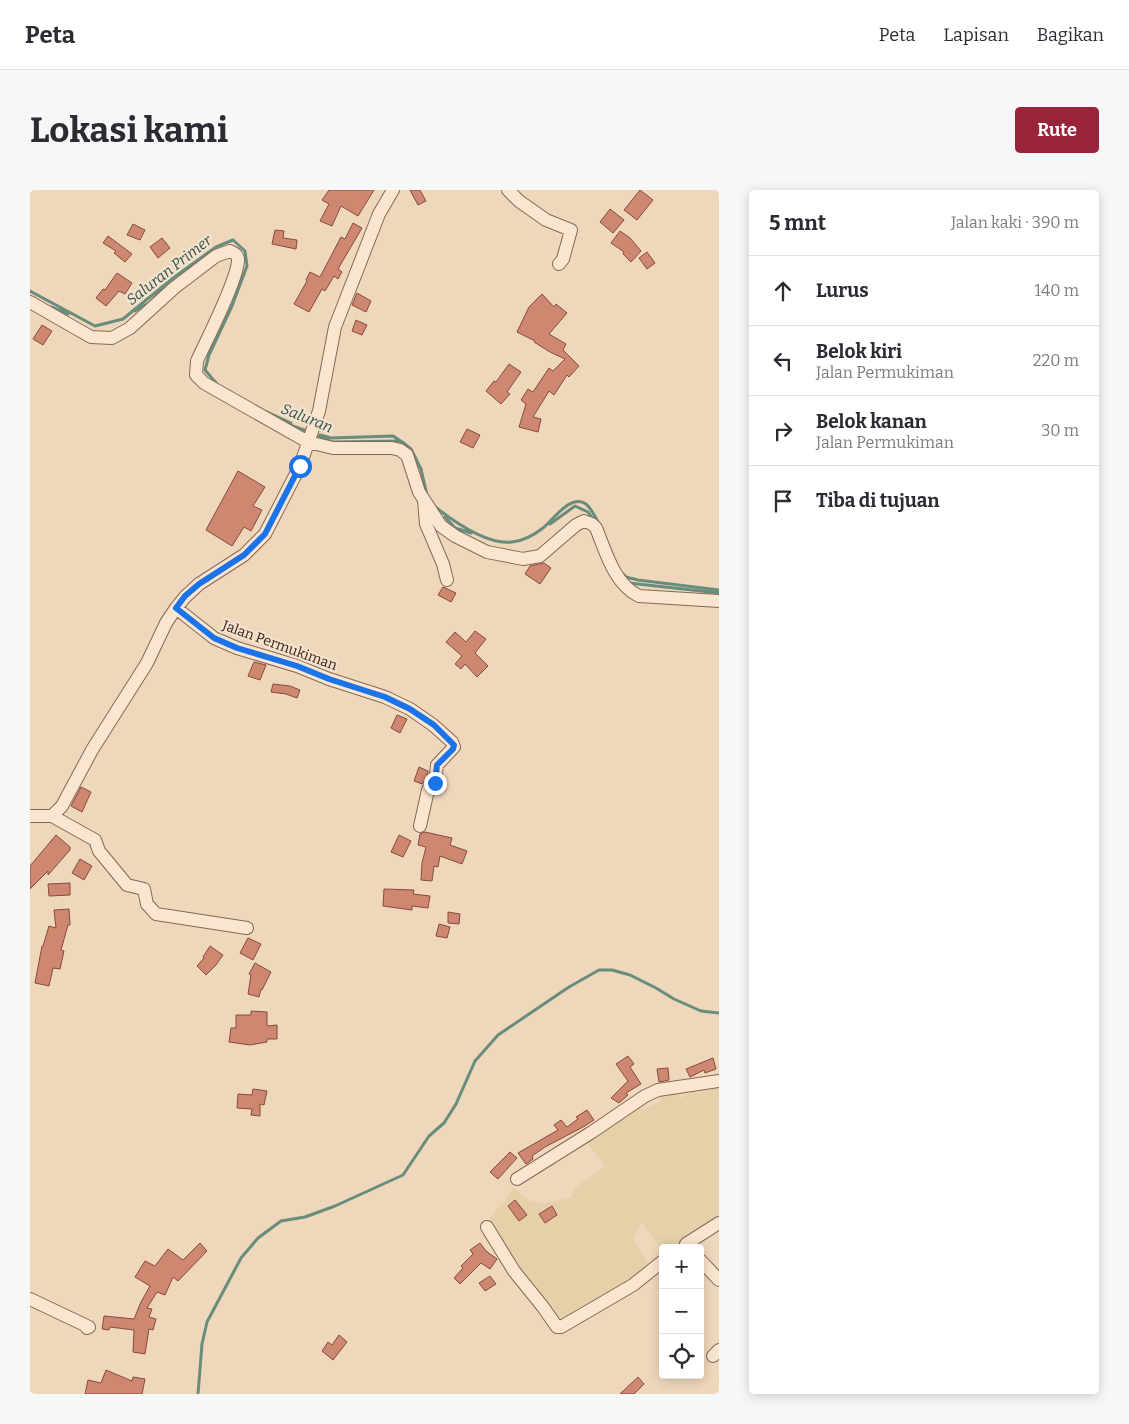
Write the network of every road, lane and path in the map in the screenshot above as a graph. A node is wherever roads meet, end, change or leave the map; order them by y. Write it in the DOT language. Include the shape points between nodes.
graph roads {
  1 [pos="393,190"];
  2 [pos="508,190"];
  3 [pos="559,264"];
  4 [pos="30,302"];
  5 [pos="309,441"];
  6 [pos="424,500"];
  7 [pos="447,580"];
  8 [pos="719,601"];
  9 [pos="176,608"];
  10 [pos="30,816"];
  11 [pos="49,816"];
  12 [pos="420,826"];
  13 [pos="246,930"];
  14 [pos="719,1081"];
  15 [pos="516,1179"];
  16 [pos="719,1223"];
  17 [pos="487,1227"];
  18 [pos="690,1244"];
  19 [pos="659,1264"];
  20 [pos="704,1264"];
  21 [pos="719,1280"];
  22 [pos="30,1299"];
  23 [pos="30,1302"];
  1 -- 5 [label="street" via="379,214 335,327 319,411"];
  2 -- 3 [label="street" via="546,220 570,230"];
  4 -- 5 [label="street" via="91,337 112,338 130,328 216,256 230,251 238,258 235,274 197,361 196,374 204,383"];
  5 -- 6 [label="street" via="333,448 400,450 407,455"];
  5 -- 9 [label="street" via="300,466 265,534 244,555 199,584"];
  6 -- 7 [label="street" via="426,524"];
  6 -- 8 [label="street" via="441,526 455,536 487,552 510,558 540,556 576,524 584,521 596,528 617,576 632,592 639,596"];
  9 -- 11 [label="street" via="62,806"];
  9 -- 12 [label="street, Jalan Permukiman" via="214,638 385,697 434,725 454,747 437,765 435,783 428,790"];
  10 -- 11 [label="street"];
  11 -- 13 [label="street" via="95,840 99,851 127,885 144,889 147,904 156,914"];
  14 -- 15 [label="street" via="658,1090 644,1096"];
  16 -- 18 [label="street"];
  17 -- 19 [label="street" via="514,1271 557,1327 633,1285"];
  20 -- 21 [label="street"];
  22 -- 23 [label="street" via="89,1327"];
}
